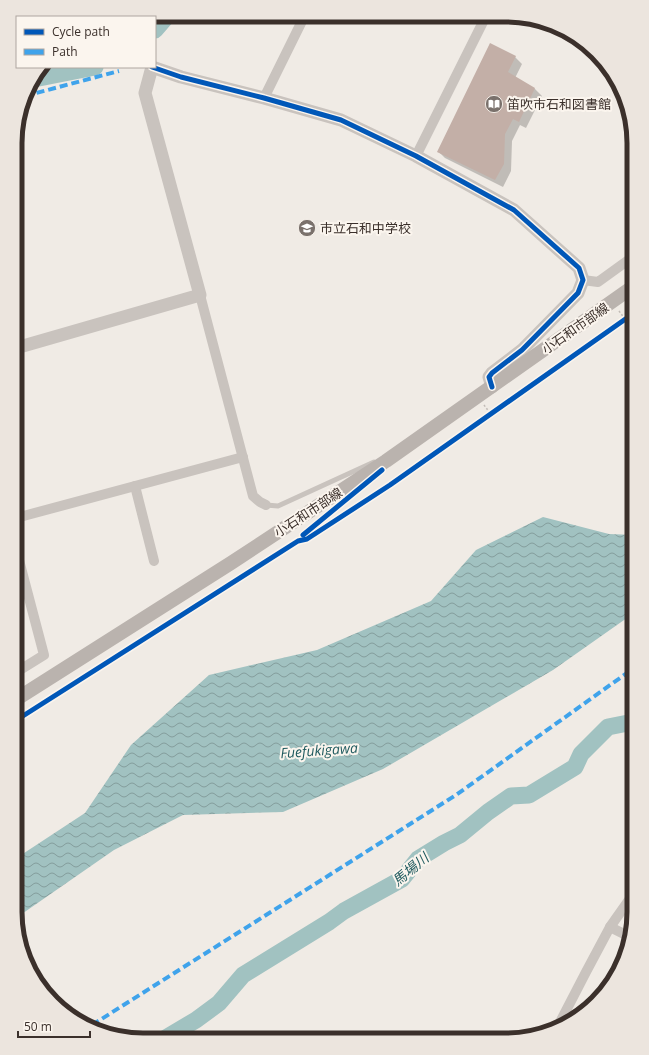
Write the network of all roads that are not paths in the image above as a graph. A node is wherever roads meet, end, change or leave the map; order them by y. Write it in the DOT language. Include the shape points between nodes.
graph roads {
  1 [pos="302,22"];
  2 [pos="483,22"];
  3 [pos="152,68"];
  4 [pos="155,68"];
  5 [pos="264,98"];
  6 [pos="416,156"];
  7 [pos="627,261"];
  8 [pos="583,280"];
  9 [pos="627,291"];
  10 [pos="200,295"];
  11 [pos="22,346"];
  12 [pos="492,387"];
  13 [pos="244,457"];
  14 [pos="386,461"];
  15 [pos="135,486"];
  16 [pos="266,505"];
  17 [pos="22,516"];
  18 [pos="154,561"];
  19 [pos="22,569"];
  20 [pos="22,669"];
  21 [pos="22,696"];
  22 [pos="627,903"];
  23 [pos="610,927"];
  24 [pos="625,935"];
  25 [pos="561,1020"];
  1 -- 5 [label="street"];
  2 -- 6 [label="street"];
  3 -- 10 [label="street" via="145,93"];
  4 -- 5 [label="street"];
  5 -- 6 [label="street" via="341,120"];
  6 -- 8 [label="street" via="514,210 579,268"];
  7 -- 8 [label="street" via="598,282"];
  8 -- 12 [label="street" via="578,293 522,350 492,372 489,378"];
  9 -- 12 [label="main road, 小石和市部線"];
  10 -- 11 [label="street"];
  10 -- 13 [label="street"];
  12 -- 14 [label="main road, 小石和市部線"];
  13 -- 15 [label="street"];
  13 -- 16 [label="street" via="253,496"];
  14 -- 16 [label="lane" via="379,459 278,506"];
  14 -- 21 [label="main road, 小石和市部線"];
  15 -- 17 [label="street"];
  15 -- 18 [label="street"];
  19 -- 20 [label="street" via="44,655"];
  22 -- 23 [label="street"];
  23 -- 24 [label="street"];
  23 -- 25 [label="street"];
}
